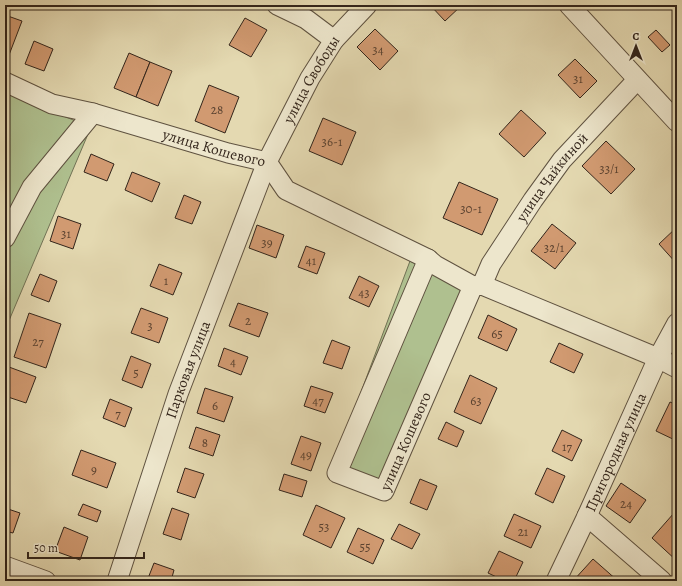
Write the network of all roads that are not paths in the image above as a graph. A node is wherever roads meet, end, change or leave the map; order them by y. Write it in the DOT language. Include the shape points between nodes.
graph roads {
  1 [pos="277,5"];
  2 [pos="367,5"];
  3 [pos="568,5"];
  4 [pos="334,40"];
  5 [pos="637,80"];
  6 [pos="5,82"];
  7 [pos="93,113"];
  8 [pos="677,122"];
  9 [pos="267,162"];
  10 [pos="5,238"];
  11 [pos="428,259"];
  12 [pos="478,286"];
  13 [pos="677,323"];
  14 [pos="658,358"];
  15 [pos="677,368"];
  16 [pos="588,516"];
  17 [pos="5,566"];
  18 [pos="46,581"];
  19 [pos="117,581"];
  20 [pos="556,581"];
  21 [pos="662,581"];
  1 -- 4 [label="street" via="306,19"];
  2 -- 4 [label="street, улица Свободы"];
  3 -- 5 [label="street"];
  4 -- 9 [label="street, улица Свободы" via="310,78"];
  5 -- 8 [label="street"];
  5 -- 12 [label="street, улица Чайкиной" via="562,160"];
  6 -- 7 [label="street, улица Кошевого" via="52,104"];
  7 -- 9 [label="street, улица Кошевого" via="228,154"];
  7 -- 10 [label="street" via="32,187"];
  9 -- 11 [label="street, улица Кошевого" via="286,190"];
  9 -- 19 [label="street, Парковая улица" via="178,394"];
  11 -- 12 [label="street, улица Кошевого"];
  11 -- 12 [label="street, улица Кошевого" via="337,473 384,491"];
  12 -- 14 [label="street, улица Кошевого"];
  13 -- 14 [label="street, Пригородная улица"];
  14 -- 15 [label="street, улица Кошевого"];
  14 -- 16 [label="street, Пригородная улица"];
  16 -- 20 [label="street, Пригородная улица"];
  16 -- 21 [label="street"];
  17 -- 18 [label="street"];
}
